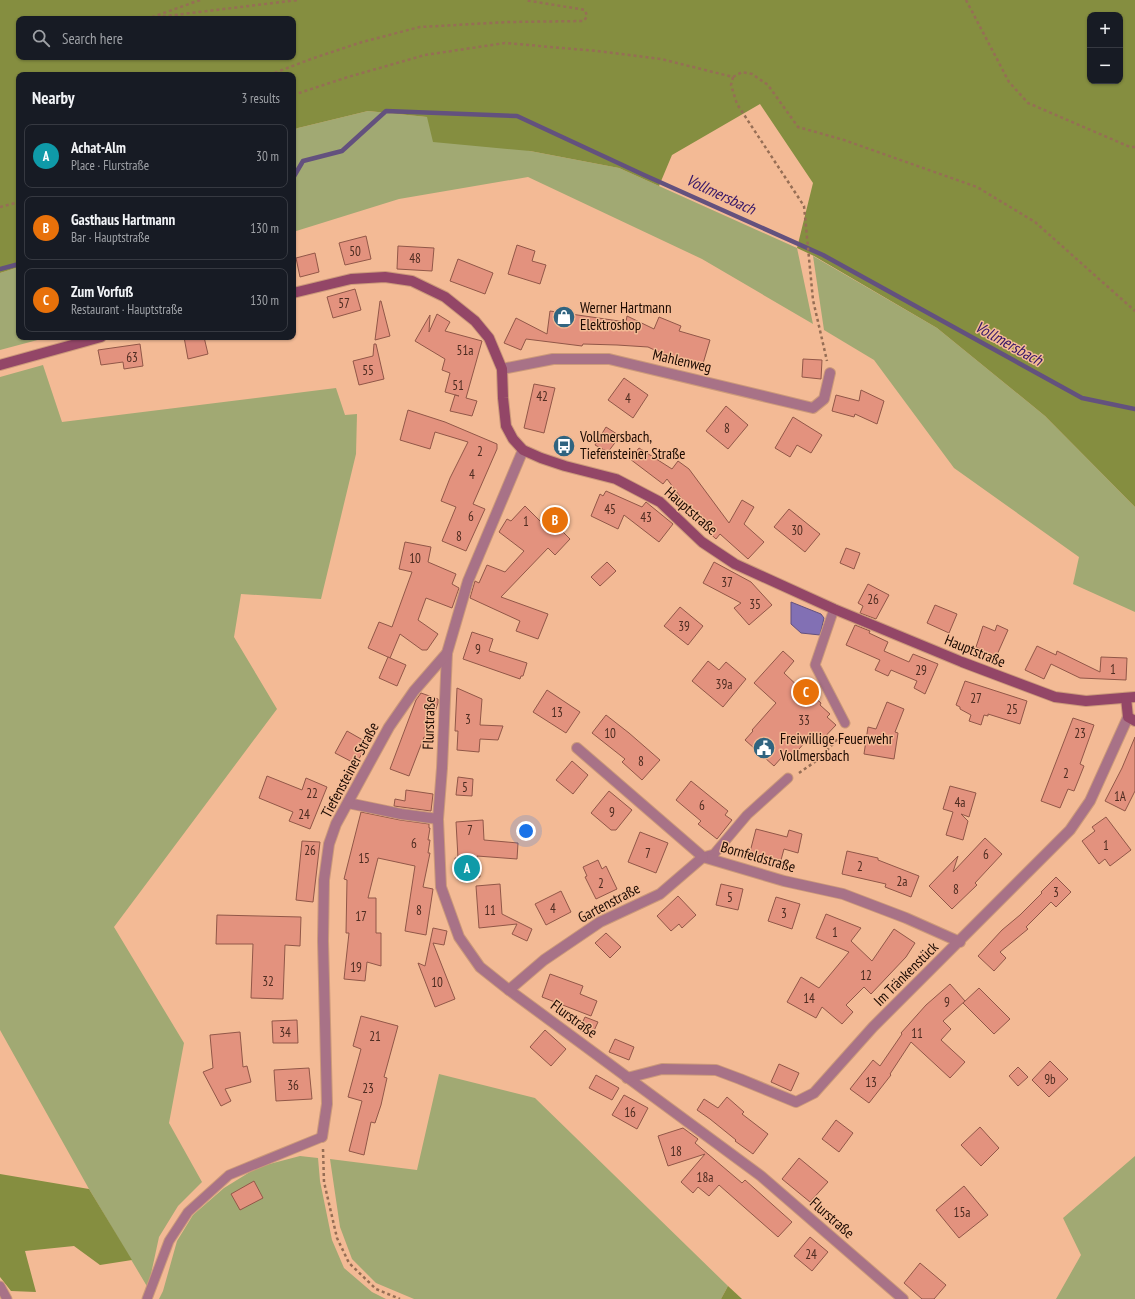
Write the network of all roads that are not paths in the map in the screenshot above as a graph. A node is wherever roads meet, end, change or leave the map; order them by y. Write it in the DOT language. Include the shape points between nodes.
graph roads {
  1 [pos="296,292"];
  2 [pos="90,340"];
  3 [pos="0,365"];
  4 [pos="502,369"];
  5 [pos="830,373"];
  6 [pos="524,450"];
  7 [pos="834,609"];
  8 [pos="447,653"];
  9 [pos="1131,697"];
  10 [pos="1132,719"];
  11 [pos="845,723"];
  12 [pos="577,748"];
  13 [pos="788,778"];
  14 [pos="348,803"];
  15 [pos="438,819"];
  16 [pos="703,857"];
  17 [pos="960,942"];
  18 [pos="509,990"];
  19 [pos="627,1078"];
  20 [pos="322,1137"];
  21 [pos="0,1286"];
  22 [pos="7,1299"];
  23 [pos="148,1299"];
  24 [pos="903,1299"];
  1 -- 4 [label="main road, Hauptstraße" via="351,279 385,277 412,281 445,297 475,321 489,338"];
  2 -- 3 [label="main road"];
  4 -- 5 [label="street, Mahlenweg" via="554,359 609,359 814,408 824,399"];
  4 -- 6 [label="main road, Hauptstraße" via="502,398 506,426 513,439"];
  6 -- 7 [label="main road, Hauptstraße" via="565,466 616,478 660,502 702,542 735,564"];
  6 -- 8 [label="street, Tiefensteiner Straße" via="468,581"];
  7 -- 9 [label="main road, Hauptstraße" via="1055,697 1086,701"];
  7 -- 11 [label="lane" via="814,665"];
  8 -- 14 [label="street, Tiefensteiner Straße" via="414,691 389,727"];
  8 -- 15 [label="street, Flurstraße"];
  9 -- 10 [label="main road, Hauptstraße"];
  10 -- 17 [label="street, Im Tränkenstück" via="1090,801 1070,830"];
  12 -- 16 [label="street, Bornfeldstraße"];
  13 -- 16 [label="lane" via="747,815 714,854"];
  14 -- 15 [label="street"];
  14 -- 20 [label="street, Tiefensteiner Straße" via="336,824 324,880 327,1104"];
  15 -- 18 [label="street, Flurstraße" via="441,887 459,937 480,968"];
  16 -- 17 [label="street, Bornfeldstraße" via="784,881 843,894"];
  16 -- 18 [label="street, Gartenstraße" via="660,894 600,922 544,960"];
  17 -- 19 [label="street, Im Tränkenstück" via="873,1027 814,1094 796,1102 716,1070 662,1069"];
  18 -- 19 [label="street, Flurstraße"];
  19 -- 24 [label="street, Flurstraße" via="761,1176"];
  20 -- 23 [label="lane" via="229,1175 188,1212 169,1241"];
  21 -- 22 [label="lane"];
}
